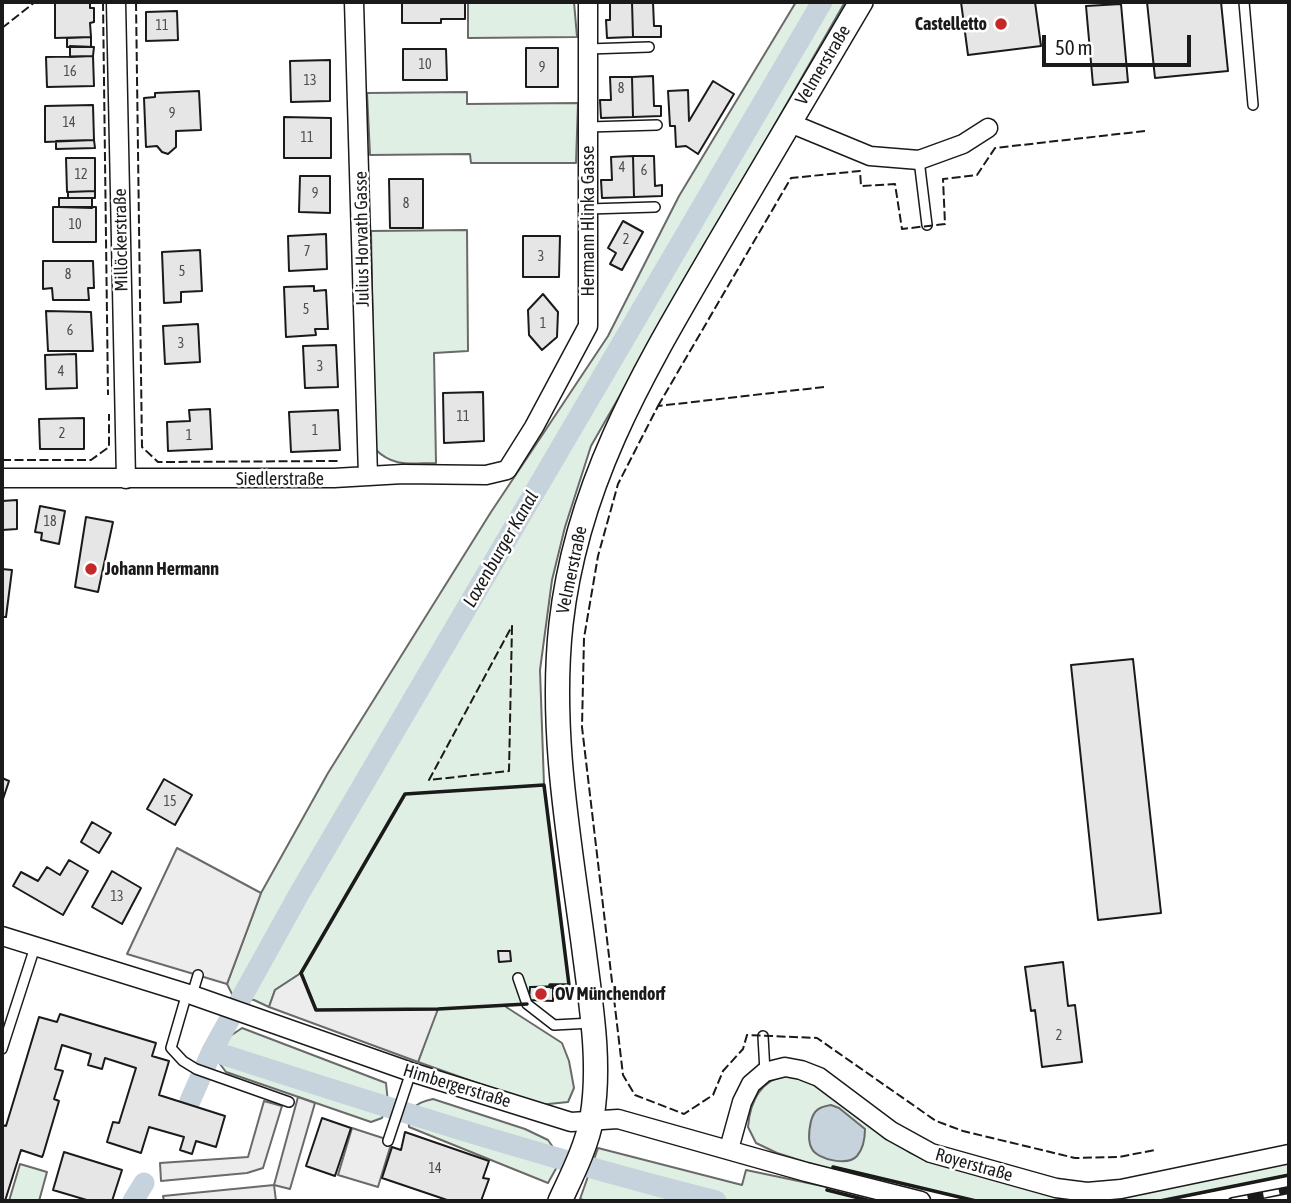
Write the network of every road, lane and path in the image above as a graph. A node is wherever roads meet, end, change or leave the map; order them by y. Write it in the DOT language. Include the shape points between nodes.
graph roads {
  1 [pos="116,2"];
  2 [pos="354,2"];
  3 [pos="588,2"];
  4 [pos="861,2"];
  5 [pos="1244,2"];
  6 [pos="649,47"];
  7 [pos="588,49"];
  8 [pos="1253,105"];
  9 [pos="790,123"];
  10 [pos="657,125"];
  11 [pos="588,127"];
  12 [pos="988,128"];
  13 [pos="919,160"];
  14 [pos="655,207"];
  15 [pos="588,209"];
  16 [pos="926,225"];
  17 [pos="534,427"];
  18 [pos="368,476"];
  19 [pos="2,478"];
  20 [pos="125,479"];
  21 [pos="2,936"];
  22 [pos="35,947"];
  23 [pos="198,975"];
  24 [pos="518,978"];
  25 [pos="190,994"];
  26 [pos="593,1023"];
  27 [pos="763,1036"];
  28 [pos="2,1045"];
  29 [pos="411,1072"];
  30 [pos="765,1072"];
  31 [pos="289,1102"];
  32 [pos="592,1121"];
  33 [pos="388,1141"];
  34 [pos="729,1149"];
  35 [pos="1289,1154"];
  36 [pos="564,1192"];
  37 [pos="921,1201"];
  1 -- 20 [label="street, Millöckerstraße"];
  2 -- 18 [label="street, Julius Horvath Gasse"];
  3 -- 7 [label="street, Hermann Hlinka Gasse"];
  4 -- 9 [label="street, Velmerstraße"];
  5 -- 8 [label="lane"];
  6 -- 7 [label="lane"];
  7 -- 11 [label="street, Hermann Hlinka Gasse"];
  9 -- 13 [label="street" via="870,156"];
  9 -- 26 [label="street, Velmerstraße" via="655,352 617,426 586,508 567,579 561,626 559,736"];
  10 -- 11 [label="lane"];
  11 -- 15 [label="street, Hermann Hlinka Gasse"];
  12 -- 13 [label="street" via="962,144"];
  13 -- 16 [label="lane"];
  14 -- 15 [label="lane"];
  15 -- 17 [label="street, Hermann Hlinka Gasse" via="587,326"];
  17 -- 18 [label="street, Siedlerstraße" via="507,470 486,475"];
  18 -- 20 [label="street, Siedlerstraße"];
  19 -- 20 [label="street, Siedlerstraße"];
  21 -- 22 [label="street, Himbergerstraße"];
  22 -- 25 [label="street, Himbergerstraße"];
  22 -- 28 [label="lane"];
  23 -- 25 [label="lane"];
  24 -- 26 [label="lane" via="527,1004 539,1016 554,1025"];
  25 -- 29 [label="street, Himbergerstraße"];
  25 -- 31 [label="lane" via="171,1048 197,1069"];
  26 -- 32 [label="street, Velmerstraße"];
  27 -- 30 [label="lane"];
  29 -- 32 [label="street, Himbergerstraße" via="571,1122"];
  29 -- 33 [label="lane"];
  30 -- 34 [label="street" via="751,1084"];
  30 -- 35 [label="street, Royerstraße" via="785,1067 819,1077 891,1132 931,1153 1056,1188 1087,1192 1121,1189"];
  32 -- 34 [label="street, Himbergerstraße" via="618,1119"];
  32 -- 36 [label="street, Velmerstraße"];
  34 -- 37 [label="street, Himbergerstraße"];
}
